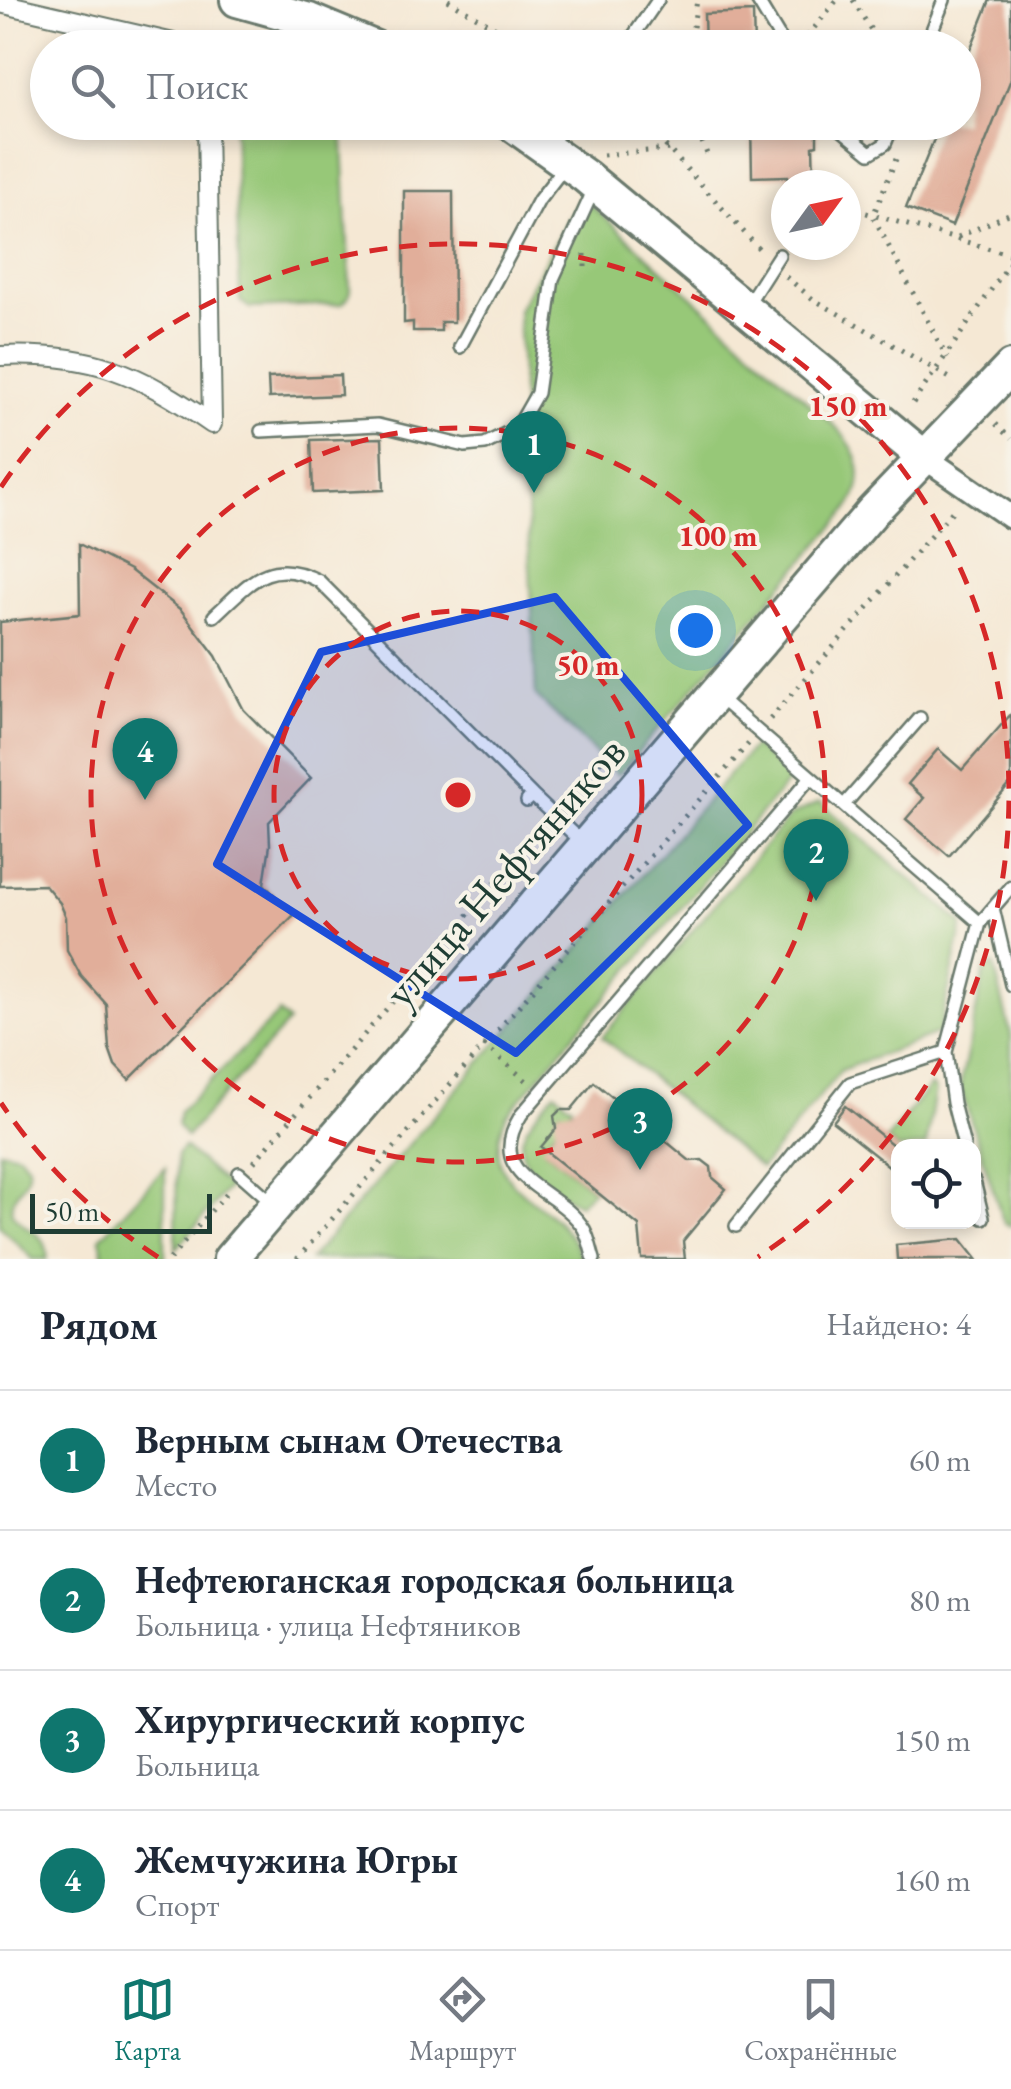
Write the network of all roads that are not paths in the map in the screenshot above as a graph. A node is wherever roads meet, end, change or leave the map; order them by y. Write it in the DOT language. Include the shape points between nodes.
graph roads {
  1 [pos="238,0"];
  2 [pos="658,0"];
  3 [pos="757,0"];
  4 [pos="944,0"];
  5 [pos="0,2"];
  6 [pos="119,30"];
  7 [pos="339,30"];
  8 [pos="638,30"];
  9 [pos="775,30"];
  10 [pos="932,30"];
  11 [pos="207,140"];
  12 [pos="854,140"];
  13 [pos="887,140"];
  14 [pos="561,144"];
  15 [pos="600,170"];
  16 [pos="776,260"];
  17 [pos="744,308"];
  18 [pos="460,347"];
  19 [pos="0,356"];
  20 [pos="1011,367"];
  21 [pos="261,431"];
  22 [pos="924,457"];
  23 [pos="1011,517"];
  24 [pos="214,616"];
  25 [pos="716,694"];
  26 [pos="920,718"];
  27 [pos="811,777"];
  28 [pos="844,805"];
  29 [pos="586,846"];
  30 [pos="1011,887"];
  31 [pos="993,908"];
  32 [pos="980,923"];
  33 [pos="1011,985"];
  34 [pos="946,1052"];
  35 [pos="962,1139"];
  36 [pos="240,1174"];
  37 [pos="276,1206"];
  38 [pos="981,1210"];
  39 [pos="983,1218"];
  40 [pos="736,1226"];
  41 [pos="230,1259"];
  42 [pos="594,1259"];
  1 -- 7 [label="main road" via="309,15"];
  2 -- 8 [label="lane"];
  3 -- 9 [label="lane"];
  4 -- 10 [label="lane"];
  5 -- 6 [label="street"];
  11 -- 19 [label="street" via="212,424 119,369 40,354"];
  12 -- 13 [label="lane" via="870,153"];
  14 -- 15 [label="main road"];
  14 -- 18 [label="lane" via="539,200"];
  15 -- 17 [label="main road"];
  15 -- 21 [label="lane" via="553,280 536,392 517,428 504,438 465,446 378,426"];
  16 -- 17 [label="lane"];
  17 -- 22 [label="main road"];
  20 -- 22 [label="main road, улица Нефтяников"];
  22 -- 23 [label="street" via="960,499"];
  22 -- 25 [label="main road, улица Нефтяников"];
  24 -- 29 [label="lane" via="255,578 276,569 300,570 319,581 530,798"];
  25 -- 27 [label="lane"];
  25 -- 29 [label="main road, улица Нефтяников"];
  26 -- 28 [label="lane"];
  27 -- 28 [label="lane"];
  27 -- 42 [label="lane" via="512,1130 509,1145 520,1174 584,1230"];
  28 -- 32 [label="lane"];
  29 -- 37 [label="main road, улица Нефтяников"];
  30 -- 31 [label="lane"];
  31 -- 32 [label="lane"];
  31 -- 33 [label="lane"];
  32 -- 34 [label="lane"];
  34 -- 35 [label="lane"];
  34 -- 40 [label="lane" via="850,1082"];
  36 -- 37 [label="lane"];
  37 -- 41 [label="main road, улица Нефтяников"];
  38 -- 39 [label="lane"];
}
